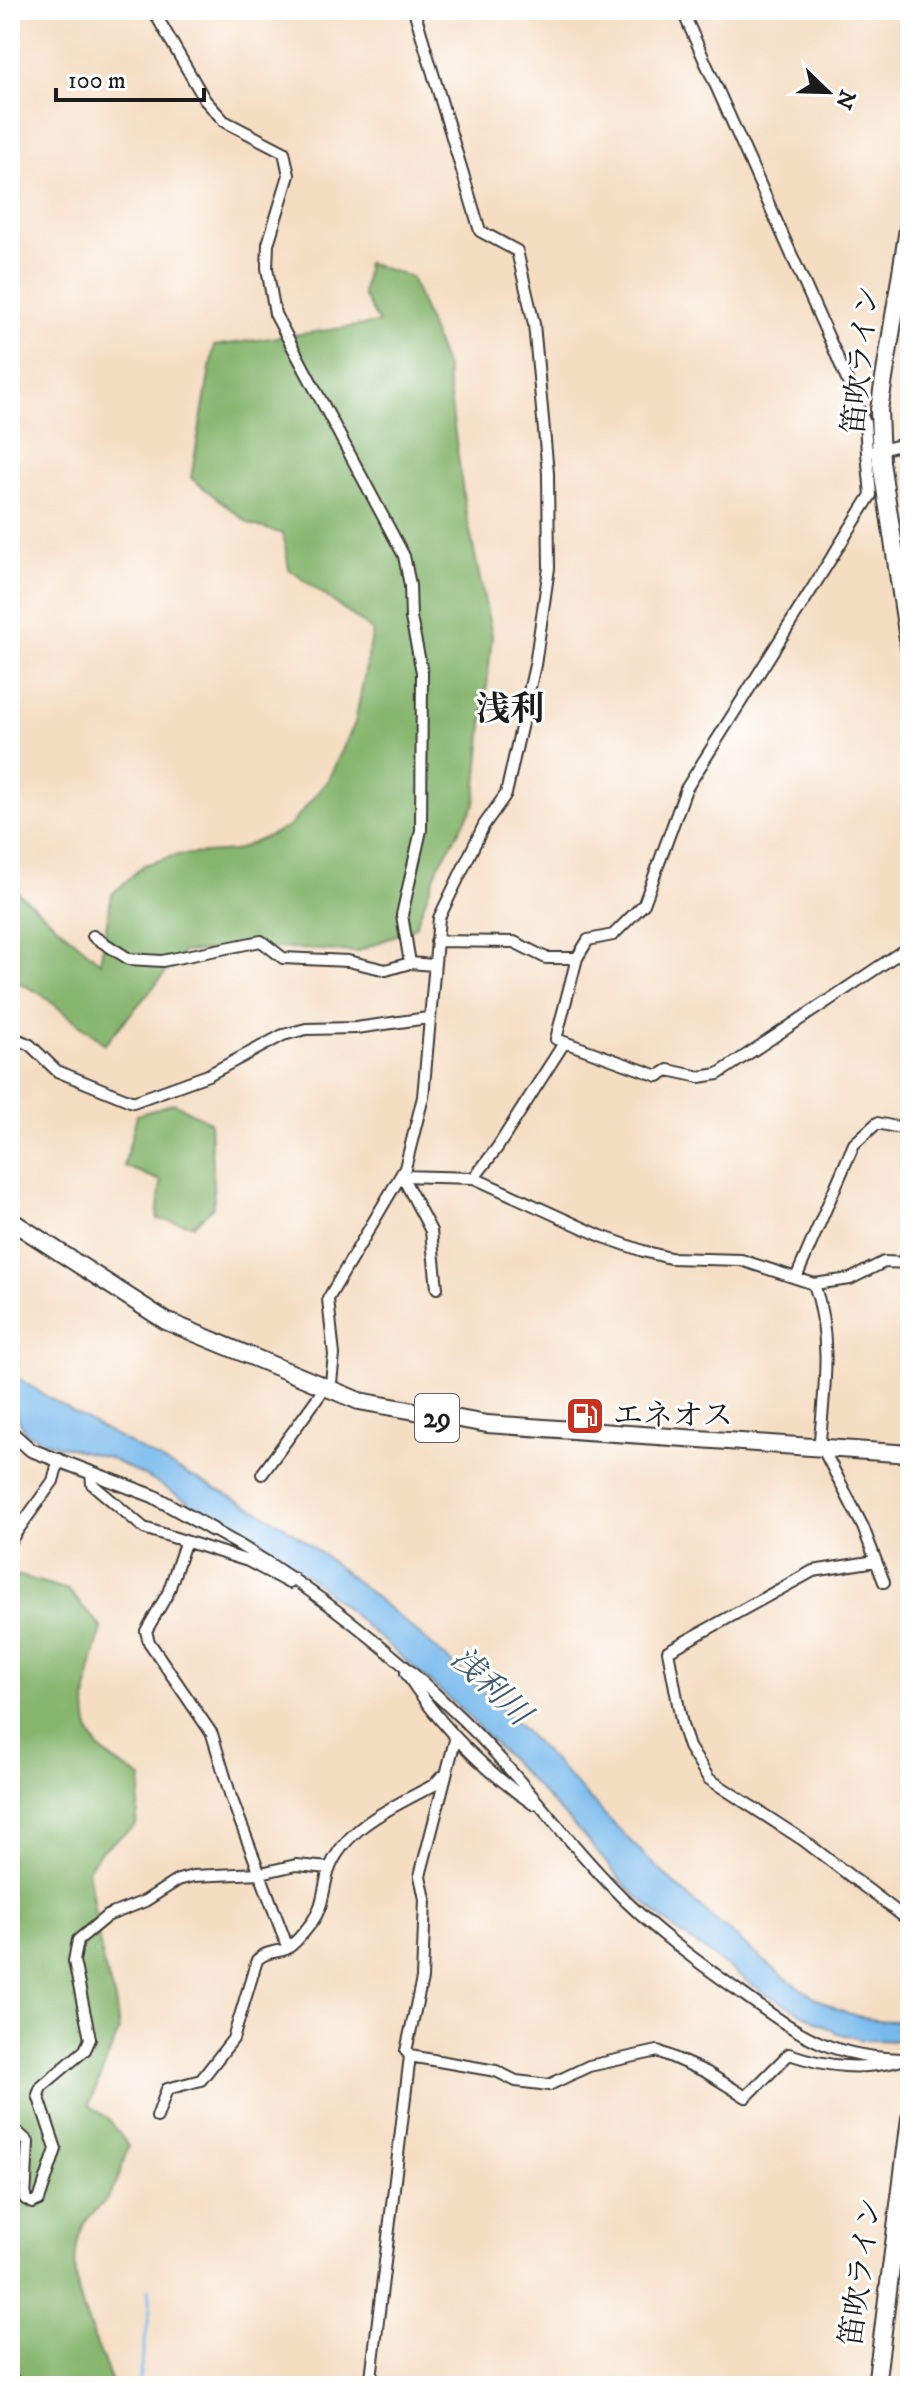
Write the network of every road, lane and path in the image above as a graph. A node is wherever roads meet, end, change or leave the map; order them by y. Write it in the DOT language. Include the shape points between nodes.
graph roads {
  1 [pos="153,10"];
  2 [pos="414,10"];
  3 [pos="682,10"];
  4 [pos="910,216"];
  5 [pos="910,430"];
  6 [pos="873,451"];
  7 [pos="910,652"];
  8 [pos="93,936"];
  9 [pos="436,941"];
  10 [pos="910,946"];
  11 [pos="577,958"];
  12 [pos="410,963"];
  13 [pos="433,965"];
  14 [pos="428,1018"];
  15 [pos="10,1036"];
  16 [pos="564,1043"];
  17 [pos="910,1130"];
  18 [pos="402,1176"];
  19 [pos="474,1178"];
  20 [pos="10,1220"];
  21 [pos="910,1263"];
  22 [pos="796,1278"];
  23 [pos="814,1284"];
  24 [pos="437,1288"];
  25 [pos="327,1391"];
  26 [pos="12,1432"];
  27 [pos="821,1450"];
  28 [pos="910,1454"];
  29 [pos="59,1459"];
  30 [pos="91,1472"];
  31 [pos="262,1474"];
  32 [pos="213,1530"];
  33 [pos="10,1541"];
  34 [pos="185,1543"];
  35 [pos="876,1561"];
  36 [pos="293,1578"];
  37 [pos="884,1582"];
  38 [pos="399,1661"];
  39 [pos="455,1740"];
  40 [pos="445,1772"];
  41 [pos="545,1813"];
  42 [pos="330,1868"];
  43 [pos="261,1873"];
  44 [pos="910,1915"];
  45 [pos="288,1948"];
  46 [pos="410,2056"];
  47 [pos="907,2059"];
  48 [pos="157,2117"];
  49 [pos="910,2118"];
  50 [pos="10,2125"];
  51 [pos="10,2374"];
  52 [pos="16,2386"];
  53 [pos="370,2386"];
  54 [pos="876,2386"];
  1 -- 12 [label="street" via="205,100 224,121 284,152 289,175 268,244 275,314 404,556 422,672 421,830 402,915"];
  2 -- 9 [label="street" via="480,231 517,251 525,276 548,473 549,568 535,665 506,794 458,878 439,918"];
  3 -- 6 [label="street" via="854,395"];
  4 -- 6 [label="main road, 笛吹ライン"];
  5 -- 6 [label="street" via="901,445"];
  6 -- 7 [label="main road, 笛吹ライン"];
  6 -- 11 [label="street" via="871,495 686,789 644,904 613,935 588,940"];
  8 -- 12 [label="street" via="129,959 162,961 261,941 283,958 348,961 386,970"];
  9 -- 11 [label="street" via="514,942 546,958"];
  9 -- 13 [label="street"];
  10 -- 16 [label="street" via="718,1074 700,1077 668,1070 658,1076"];
  11 -- 16 [label="street" via="556,1039"];
  12 -- 13 [label="street"];
  13 -- 14 [label="street"];
  14 -- 15 [label="street" via="283,1035 208,1075 133,1102 57,1071 30,1045"];
  14 -- 18 [label="street" via="423,1097"];
  16 -- 19 [label="street"];
  17 -- 22 [label="street" via="877,1123 854,1144"];
  18 -- 19 [label="street"];
  18 -- 24 [label="street" via="431,1231"];
  18 -- 25 [label="street" via="328,1299 334,1355"];
  19 -- 22 [label="street" via="643,1251 670,1258 741,1260"];
  20 -- 25 [label="main road, 29" via="166,1321"];
  21 -- 23 [label="street" via="884,1262 850,1279"];
  22 -- 23 [label="street"];
  23 -- 27 [label="street" via="825,1315 827,1356"];
  25 -- 27 [label="main road, 29" via="436,1418"];
  25 -- 31 [label="street"];
  26 -- 29 [label="street" via="31,1450"];
  27 -- 28 [label="main road, 29"];
  27 -- 35 [label="street"];
  29 -- 30 [label="street"];
  29 -- 33 [label="street" via="53,1481"];
  30 -- 32 [label="street" via="153,1496"];
  30 -- 34 [label="street" via="92,1484 144,1528"];
  32 -- 36 [label="street"];
  34 -- 36 [label="street" via="248,1561 289,1583"];
  34 -- 43 [label="street" via="168,1593 146,1631 212,1734"];
  35 -- 37 [label="street"];
  35 -- 44 [label="street" via="813,1571 668,1651 689,1747 709,1779 792,1832 908,1920"];
  36 -- 38 [label="street"];
  38 -- 39 [label="street"];
  38 -- 41 [label="street" via="466,1722"];
  39 -- 40 [label="street"];
  39 -- 41 [label="street"];
  40 -- 42 [label="street" via="434,1785 362,1826"];
  40 -- 46 [label="street" via="420,1876 425,1899 422,1979 406,2051"];
  41 -- 47 [label="street" via="662,1935 777,2018 829,2049"];
  42 -- 43 [label="street" via="296,1865"];
  42 -- 45 [label="street" via="326,1894 312,1922"];
  43 -- 45 [label="street"];
  43 -- 50 [label="street" via="178,1880 107,1916 78,1940 74,1961 90,2039 85,2050 41,2087 41,2108 56,2149 39,2200 32,2203 23,2190 28,2142"];
  45 -- 48 [label="street" via="257,1960 233,2039 201,2080 167,2089"];
  46 -- 47 [label="street" via="549,2085 589,2066 658,2051 746,2097 789,2054 838,2067"];
  46 -- 53 [label="street"];
  49 -- 54 [label="main road, 笛吹ライン"];
  51 -- 52 [label="street"];
}
